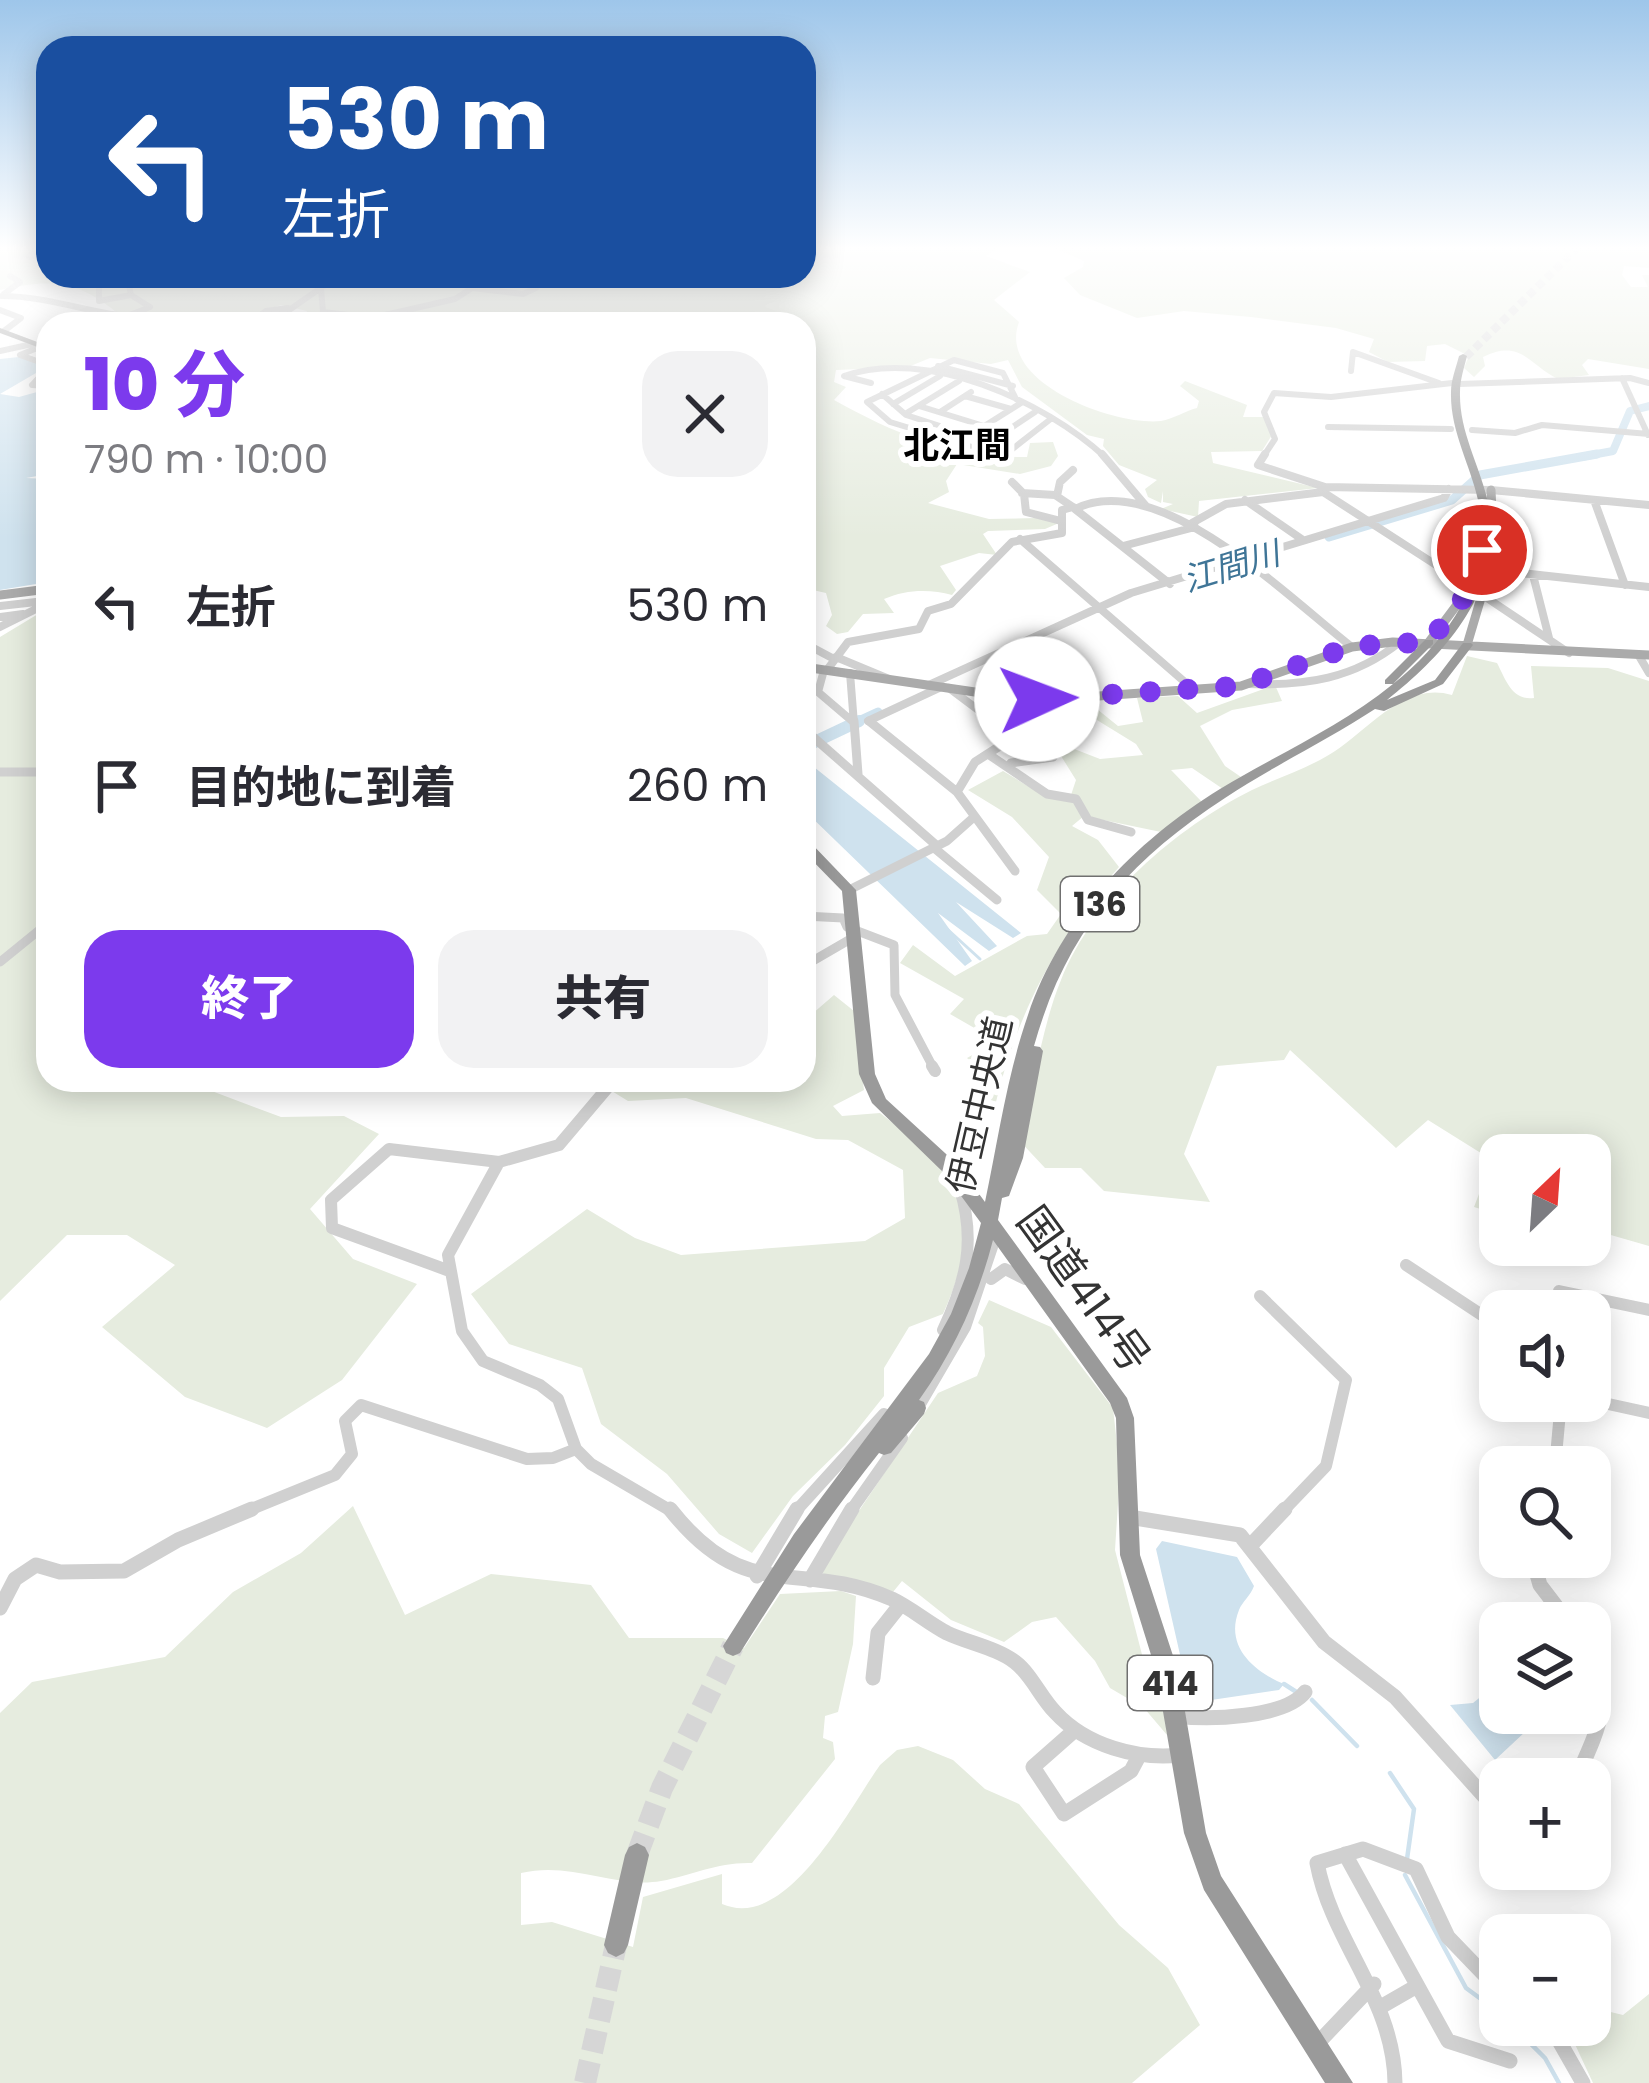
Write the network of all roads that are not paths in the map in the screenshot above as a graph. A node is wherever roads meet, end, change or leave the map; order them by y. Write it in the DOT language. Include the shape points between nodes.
graph roads {
  1 [pos="36,348"];
  2 [pos="36,350"];
  3 [pos="0,351"];
  4 [pos="1465,356"];
  5 [pos="36,357"];
  6 [pos="34,360"];
  7 [pos="935,365"];
  8 [pos="1426,368"];
  9 [pos="1351,371"];
  10 [pos="922,372"];
  11 [pos="968,374"];
  12 [pos="36,376"];
  13 [pos="940,376"];
  14 [pos="1431,377"];
  15 [pos="1622,378"];
  16 [pos="958,382"];
  17 [pos="871,383"];
  18 [pos="1439,383"];
  19 [pos="1649,383"];
  20 [pos="23,386"];
  21 [pos="1013,386"];
  22 [pos="978,387"];
  23 [pos="882,394"];
  24 [pos="965,396"];
  25 [pos="850,397"];
  26 [pos="1018,401"];
  27 [pos="867,402"];
  28 [pos="893,404"];
  29 [pos="919,406"];
  30 [pos="1011,409"];
  31 [pos="940,412"];
  32 [pos="1035,412"];
  33 [pos="905,414"];
  34 [pos="1052,418"];
  35 [pos="937,425"];
  36 [pos="984,426"];
  37 [pos="1328,427"];
  38 [pos="1462,431"];
  39 [pos="925,434"];
  40 [pos="970,435"];
  41 [pos="1649,435"];
  42 [pos="990,442"];
  43 [pos="1008,448"];
  44 [pos="1073,470"];
  45 [pos="1510,478"];
  46 [pos="1012,482"];
  47 [pos="1481,482"];
  48 [pos="1452,489"];
  49 [pos="1324,490"];
  50 [pos="1516,492"];
  51 [pos="1022,493"];
  52 [pos="1057,496"];
  53 [pos="1245,500"];
  54 [pos="1594,500"];
  55 [pos="1649,505"];
  56 [pos="1146,506"];
  57 [pos="1074,508"];
  58 [pos="1061,521"];
  59 [pos="1372,523"];
  60 [pos="1193,525"];
  61 [pos="1020,539"];
  62 [pos="1303,540"];
  63 [pos="1123,546"];
  64 [pos="1240,563"];
  65 [pos="1435,564"];
  66 [pos="1475,568"];
  67 [pos="1493,570"];
  68 [pos="1533,575"];
  69 [pos="1170,584"];
  70 [pos="1464,584"];
  71 [pos="1625,585"];
  72 [pos="1649,587"];
  73 [pos="36,590"];
  74 [pos="0,595"];
  75 [pos="1484,596"];
  76 [pos="36,603"];
  77 [pos="0,606"];
  78 [pos="36,609"];
  79 [pos="1102,609"];
  80 [pos="25,616"];
  81 [pos="0,617"];
  82 [pos="0,627"];
  83 [pos="1549,638"];
  84 [pos="1400,642"];
  85 [pos="1442,643"];
  86 [pos="1467,645"];
  87 [pos="1352,647"];
  88 [pos="816,649"];
  89 [pos="1569,653"];
  90 [pos="1644,655"];
  91 [pos="835,658"];
  92 [pos="1373,662"];
  93 [pos="816,669"];
  94 [pos="825,670"];
  95 [pos="850,674"];
  96 [pos="1649,674"];
  97 [pos="889,679"];
  98 [pos="1248,684"];
  99 [pos="938,686"];
  100 [pos="1194,690"];
  101 [pos="1086,697"];
  102 [pos="1070,698"];
  103 [pos="869,721"];
  104 [pos="853,726"];
  105 [pos="1343,727"];
  106 [pos="1015,737"];
  107 [pos="816,739"];
  108 [pos="988,754"];
  109 [pos="1011,764"];
  110 [pos="0,772"];
  111 [pos="36,772"];
  112 [pos="858,774"];
  113 [pos="957,792"];
  114 [pos="974,817"];
  115 [pos="1132,832"];
  116 [pos="933,847"];
  117 [pos="816,855"];
  118 [pos="1015,871"];
  119 [pos="856,888"];
  120 [pos="997,900"];
  121 [pos="816,917"];
  122 [pos="36,933"];
  123 [pos="854,933"];
  124 [pos="816,957"];
  125 [pos="0,962"];
  126 [pos="1040,1010"];
  127 [pos="934,1071"];
  128 [pos="605,1092"];
  129 [pos="499,1162"];
  130 [pos="957,1176"];
  131 [pos="970,1195"];
  132 [pos="994,1201"];
  133 [pos="992,1229"];
  134 [pos="1406,1265"];
  135 [pos="447,1270"];
  136 [pos="1028,1280"];
  137 [pos="970,1294"];
  138 [pos="1260,1296"];
  139 [pos="1611,1302"];
  140 [pos="1649,1310"];
  141 [pos="1479,1313"];
  142 [pos="1611,1405"];
  143 [pos="917,1408"];
  144 [pos="1649,1413"];
  145 [pos="866,1437"];
  146 [pos="576,1449"];
  147 [pos="830,1508"];
  148 [pos="1129,1516"];
  149 [pos="1251,1544"];
  150 [pos="784,1564"];
  151 [pos="758,1576"];
  152 [pos="810,1580"];
  153 [pos="902,1604"];
  154 [pos="0,1608"];
  155 [pos="735,1647"];
  156 [pos="874,1678"];
  157 [pos="1305,1692"];
  158 [pos="1176,1716"];
  159 [pos="1076,1730"];
  160 [pos="1181,1755"];
  161 [pos="1139,1756"];
  162 [pos="1479,1791"];
  163 [pos="1345,1854"];
  164 [pos="640,1856"];
  165 [pos="620,1946"];
  166 [pos="1479,1968"];
  167 [pos="1374,1984"];
  168 [pos="1417,1986"];
  169 [pos="1384,2005"];
  170 [pos="1316,2044"];
  171 [pos="1562,2046"];
  172 [pos="1510,2061"];
  173 [pos="1340,2083"];
  174 [pos="1395,2083"];
  175 [pos="1583,2083"];
  1 -- 3 [label="street"];
  2 -- 6 [label="street" via="20,355"];
  4 -- 38 [label="highway, 136" via="1457,386"];
  5 -- 6 [label="street"];
  7 -- 10 [label="street"];
  7 -- 11 [label="street"];
  7 -- 21 [label="street" via="962,362 1003,373"];
  8 -- 14 [label="street"];
  9 -- 14 [label="street" via="1353,352"];
  10 -- 13 [label="street"];
  10 -- 17 [label="street" via="844,376"];
  10 -- 23 [label="street"];
  11 -- 16 [label="street"];
  11 -- 21 [label="street"];
  12 -- 20 [label="street"];
  13 -- 16 [label="street"];
  13 -- 28 [label="street"];
  14 -- 18 [label="street"];
  15 -- 18 [label="street"];
  15 -- 19 [label="street"];
  15 -- 41 [label="street"];
  16 -- 22 [label="street"];
  16 -- 29 [label="street"];
  18 -- 49 [label="street" via="1337,397 1274,393 1264,412 1275,439 1258,465"];
  21 -- 26 [label="street"];
  22 -- 24 [label="street"];
  22 -- 26 [label="street"];
  23 -- 27 [label="street"];
  23 -- 28 [label="street"];
  24 -- 30 [label="street"];
  24 -- 31 [label="street"];
  25 -- 27 [label="street"];
  26 -- 30 [label="street"];
  26 -- 32 [label="street"];
  27 -- 39 [label="street" via="885,420"];
  28 -- 33 [label="street"];
  29 -- 31 [label="street"];
  29 -- 33 [label="street"];
  30 -- 36 [label="street"];
  31 -- 36 [label="street"];
  32 -- 34 [label="street"];
  32 -- 42 [label="street"];
  33 -- 35 [label="street"];
  34 -- 43 [label="street"];
  34 -- 56 [label="street" via="1102,454"];
  35 -- 39 [label="street"];
  35 -- 40 [label="street"];
  36 -- 40 [label="street"];
  37 -- 38 [label="street"];
  38 -- 41 [label="street" via="1515,434 1542,424"];
  38 -- 47 [label="highway, 136"];
  39 -- 43 [label="street" via="995,454"];
  40 -- 42 [label="street"];
  42 -- 43 [label="street"];
  44 -- 52 [label="street"];
  45 -- 50 [label="street"];
  46 -- 51 [label="street"];
  47 -- 48 [label="street"];
  47 -- 50 [label="street"];
  47 -- 85 [label="main road" via="1476,574"];
  47 -- 85 [label="highway, 伊豆中央道 / 136" via="1487,563"];
  47 -- 86 [label="main road" via="1494,554"];
  48 -- 49 [label="street"];
  48 -- 59 [label="street"];
  49 -- 53 [label="street"];
  49 -- 59 [label="street"];
  50 -- 54 [label="street"];
  51 -- 52 [label="street"];
  51 -- 58 [label="street" via="1026,512"];
  52 -- 57 [label="street"];
  53 -- 60 [label="street"];
  53 -- 62 [label="street"];
  54 -- 55 [label="street"];
  54 -- 71 [label="street"];
  56 -- 57 [label="street"];
  56 -- 60 [label="street"];
  57 -- 58 [label="street" via="1062,510"];
  57 -- 63 [label="street"];
  58 -- 61 [label="street" via="1062,533"];
  59 -- 62 [label="street"];
  59 -- 65 [label="street"];
  60 -- 63 [label="street"];
  60 -- 64 [label="street"];
  61 -- 79 [label="street"];
  61 -- 91 [label="street" via="951,604 928,611 919,629 848,641"];
  62 -- 64 [label="street"];
  63 -- 69 [label="street"];
  64 -- 69 [label="street"];
  64 -- 87 [label="street"];
  65 -- 66 [label="street"];
  65 -- 70 [label="street"];
  67 -- 68 [label="street"];
  68 -- 71 [label="street"];
  68 -- 83 [label="street"];
  69 -- 79 [label="street"];
  71 -- 72 [label="street"];
  73 -- 74 [label="main road"];
  75 -- 83 [label="street"];
  76 -- 77 [label="street"];
  78 -- 80 [label="street"];
  79 -- 99 [label="street"];
  79 -- 100 [label="street"];
  80 -- 81 [label="street"];
  80 -- 82 [label="street"];
  83 -- 89 [label="street"];
  84 -- 85 [label="main road"];
  84 -- 87 [label="main road"];
  84 -- 92 [label="street"];
  85 -- 86 [label="main road"];
  85 -- 105 [label="highway, 伊豆中央道 / 136" via="1395,693"];
  86 -- 89 [label="main road"];
  86 -- 105 [label="highway" via="1439,682"];
  87 -- 92 [label="street"];
  87 -- 98 [label="main road"];
  88 -- 91 [label="street"];
  89 -- 90 [label="main road"];
  90 -- 96 [label="street"];
  91 -- 94 [label="street"];
  91 -- 97 [label="street"];
  92 -- 98 [label="street" via="1325,682"];
  93 -- 94 [label="main road"];
  94 -- 95 [label="main road"];
  94 -- 104 [label="street" via="818,692"];
  95 -- 97 [label="main road"];
  95 -- 104 [label="street"];
  97 -- 99 [label="main road"];
  98 -- 100 [label="main road"];
  99 -- 102 [label="main road"];
  99 -- 103 [label="street"];
  99 -- 106 [label="street"];
  100 -- 101 [label="main road"];
  101 -- 102 [label="main road"];
  101 -- 109 [label="street" via="1072,733 1049,740 1053,757"];
  102 -- 106 [label="street"];
  103 -- 104 [label="street"];
  103 -- 113 [label="street"];
  104 -- 112 [label="street"];
  105 -- 126 [label="highway, 伊豆中央道 / 136" via="1186,818 1121,874 1070,937"];
  106 -- 108 [label="street"];
  107 -- 112 [label="street"];
  108 -- 109 [label="street"];
  108 -- 113 [label="street"];
  109 -- 115 [label="street" via="1022,782 1050,799 1076,800 1088,820"];
  110 -- 111 [label="street"];
  112 -- 116 [label="street"];
  113 -- 114 [label="street"];
  114 -- 116 [label="street"];
  114 -- 118 [label="street"];
  116 -- 119 [label="street"];
  116 -- 120 [label="street"];
  117 -- 119 [label="highway"];
  119 -- 123 [label="highway, 国道414号 / 414"];
  121 -- 123 [label="street" via="843,918"];
  122 -- 125 [label="street"];
  123 -- 124 [label="street"];
  123 -- 127 [label="street" via="894,945 895,995"];
  123 -- 130 [label="highway, 国道414号 / 414" via="871,1088"];
  126 -- 132 [label="highway" via="1005,1094"];
  126 -- 133 [label="highway"];
  126 -- 137 [label="highway, 伊豆中央道 / 136" via="1015,1085"];
  128 -- 129 [label="street" via="566,1142"];
  129 -- 135 [label="street" via="455,1239"];
  129 -- 135 [label="street" via="389,1149 331,1200 332,1228"];
  130 -- 131 [label="highway, 国道414号 / 414"];
  130 -- 137 [label="street" via="974,1237"];
  131 -- 132 [label="highway"];
  131 -- 133 [label="highway, 国道414号 / 414"];
  132 -- 133 [label="highway"];
  133 -- 136 [label="highway, 国道414号 / 414"];
  133 -- 137 [label="street"];
  133 -- 137 [label="street"];
  134 -- 141 [label="street"];
  135 -- 146 [label="street" via="476,1355 551,1392"];
  136 -- 137 [label="street" via="997,1270"];
  136 -- 148 [label="highway, 国道414号 / 414" via="1118,1398"];
  137 -- 143 [label="street" via="954,1354"];
  137 -- 145 [label="street"];
  137 -- 147 [label="highway, 伊豆中央道 / 136" via="930,1376"];
  137 -- 150 [label="highway, 伊豆中央道 / 136" via="922,1381"];
  138 -- 149 [label="street" via="1279,1324 1346,1380 1325,1466"];
  139 -- 140 [label="street"];
  142 -- 144 [label="street"];
  143 -- 147 [label="highway"];
  143 -- 152 [label="street"];
  145 -- 150 [label="highway"];
  145 -- 151 [label="street" via="796,1512"];
  146 -- 151 [label="street" via="666,1504 719,1560"];
  146 -- 154 [label="street" via="555,1458 519,1456 361,1405 345,1421 350,1460 335,1474 124,1571 36,1565 15,1579"];
  147 -- 150 [label="highway, 伊豆中央道 / 136"];
  148 -- 149 [label="street" via="1231,1532"];
  148 -- 158 [label="highway, 国道414号 / 414" via="1130,1555"];
  149 -- 162 [label="street" via="1302,1619 1395,1697"];
  150 -- 155 [label="highway, 伊豆中央道 / 136"];
  151 -- 152 [label="street"];
  152 -- 153 [label="street"];
  153 -- 156 [label="street" via="878,1633"];
  153 -- 159 [label="street" via="1016,1662"];
  157 -- 158 [label="street" via="1298,1701 1239,1715"];
  158 -- 160 [label="highway, 国道414号 / 414"];
  159 -- 161 [label="street"];
  159 -- 161 [label="street" via="1033,1767 1064,1814 1131,1771"];
  160 -- 161 [label="street"];
  160 -- 170 [label="highway, 国道414号 / 414" via="1212,1882"];
  163 -- 166 [label="street" via="1371,1850 1416,1869 1420,1888"];
  163 -- 167 [label="street" via="1316,1863 1323,1901"];
  163 -- 168 [label="street"];
  164 -- 165 [label="highway"];
  167 -- 169 [label="street"];
  167 -- 170 [label="street"];
  168 -- 169 [label="street"];
  168 -- 172 [label="street" via="1448,2041"];
  169 -- 174 [label="street" via="1397,2049"];
  170 -- 173 [label="highway, 国道414号 / 414"];
  171 -- 175 [label="street"];
}
